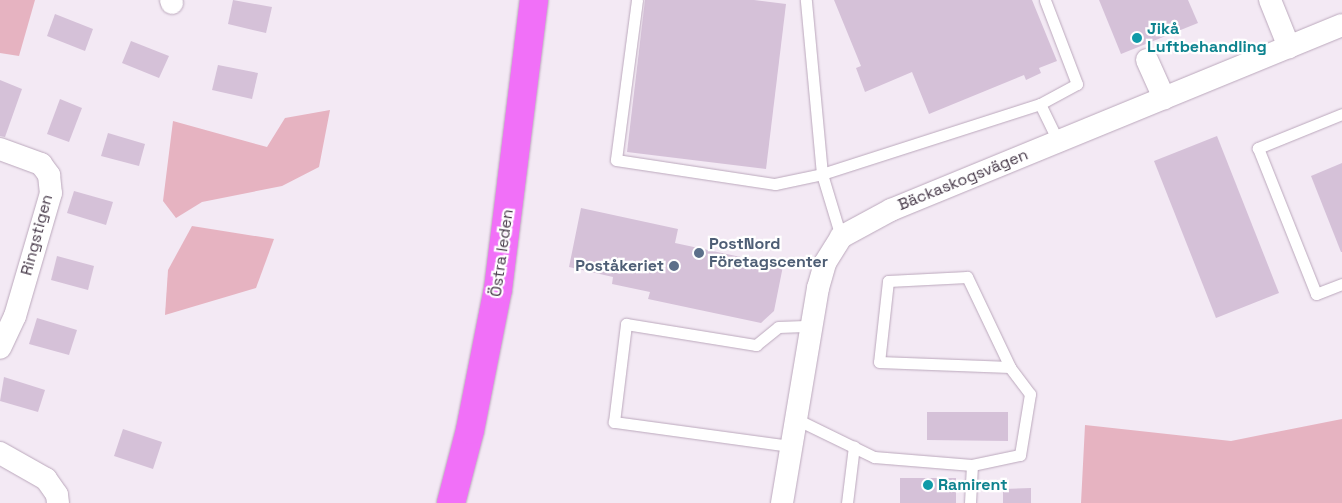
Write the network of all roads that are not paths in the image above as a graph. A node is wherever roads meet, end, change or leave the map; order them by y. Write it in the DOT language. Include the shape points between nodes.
graph roads {
  1 [pos="534,0"];
  2 [pos="637,0"];
  3 [pos="806,0"];
  4 [pos="1045,0"];
  5 [pos="1270,0"];
  6 [pos="1342,24"];
  7 [pos="1289,47"];
  8 [pos="1147,60"];
  9 [pos="1164,98"];
  10 [pos="1040,104"];
  11 [pos="1342,114"];
  12 [pos="1058,141"];
  13 [pos="0,149"];
  14 [pos="822,174"];
  15 [pos="841,237"];
  16 [pos="1342,284"];
  17 [pos="812,326"];
  18 [pos="0,348"];
  19 [pos="1010,367"];
  20 [pos="796,419"];
  21 [pos="790,446"];
  22 [pos="854,446"];
  23 [pos="0,453"];
  24 [pos="972,465"];
  25 [pos="58,503"];
  26 [pos="450,503"];
  27 [pos="782,503"];
  28 [pos="847,503"];
  29 [pos="970,503"];
  1 -- 26 [label="highway, Östra leden" via="498,289 470,430"];
  2 -- 14 [label="lane" via="616,160 775,184"];
  3 -- 14 [label="lane"];
  4 -- 10 [label="lane" via="1077,84"];
  5 -- 7 [label="street"];
  6 -- 7 [label="street, Bäckaskogsvägen"];
  7 -- 9 [label="street, Bäckaskogsvägen"];
  8 -- 9 [label="street"];
  9 -- 12 [label="street, Bäckaskogsvägen"];
  10 -- 12 [label="lane"];
  10 -- 14 [label="lane"];
  11 -- 16 [label="lane" via="1258,148 1316,294"];
  12 -- 15 [label="street, Bäckaskogsvägen" via="890,210"];
  13 -- 18 [label="street, Ringstigen" via="41,164 49,174 51,193 15,316"];
  14 -- 15 [label="lane"];
  15 -- 17 [label="street" via="825,264"];
  17 -- 20 [label="street"];
  17 -- 21 [label="lane" via="778,327 756,345 626,324 614,422"];
  19 -- 19 [label="lane" via="968,277 888,281 879,362"];
  19 -- 24 [label="lane" via="1030,394 1020,455"];
  20 -- 21 [label="street"];
  20 -- 22 [label="lane"];
  21 -- 27 [label="street"];
  22 -- 24 [label="lane" via="874,457"];
  22 -- 28 [label="lane"];
  23 -- 25 [label="street" via="46,479 57,495"];
  24 -- 29 [label="lane"];
}
